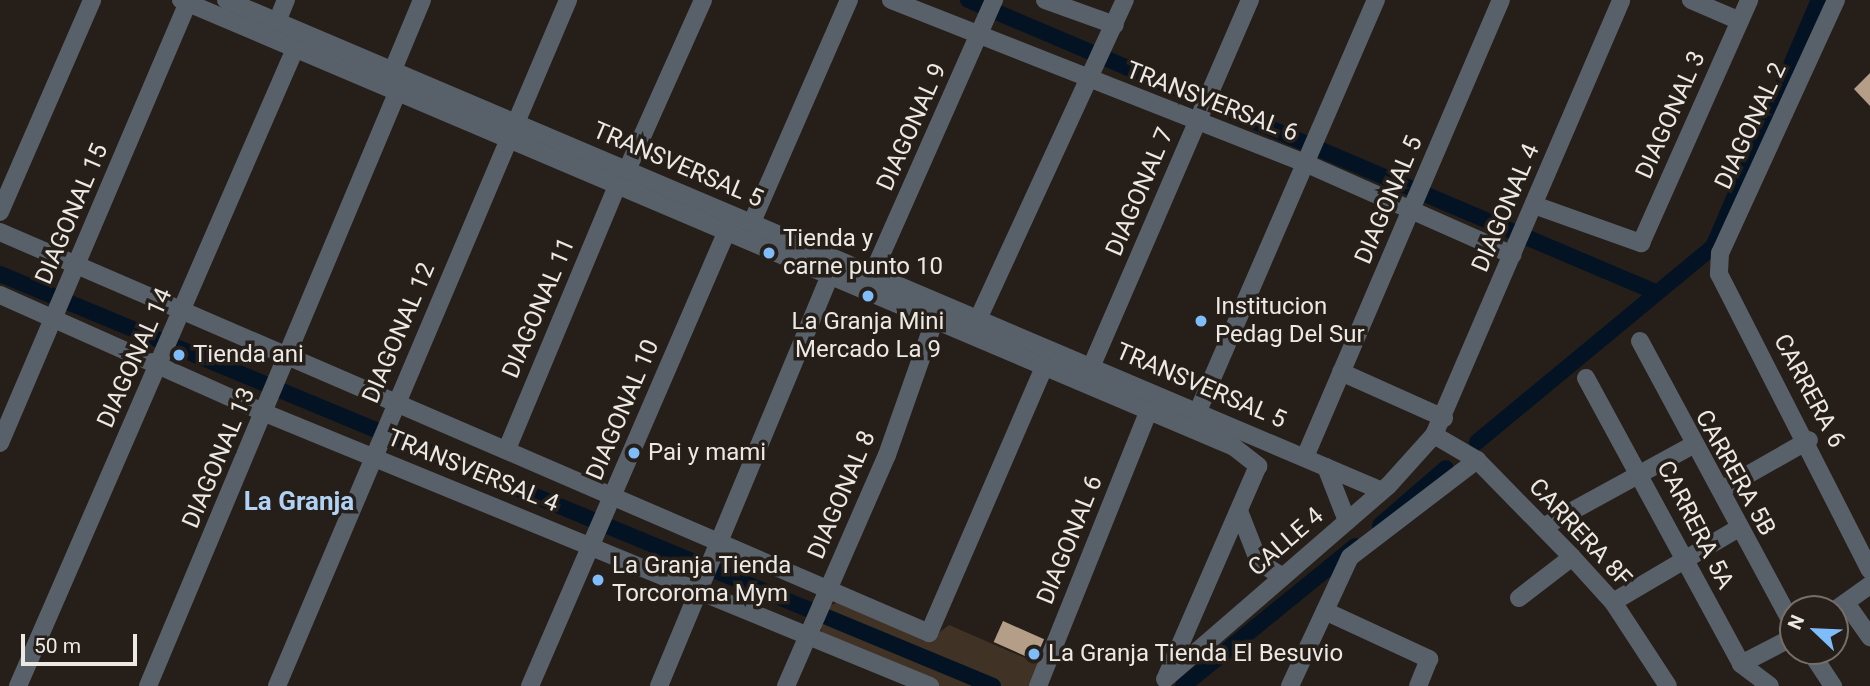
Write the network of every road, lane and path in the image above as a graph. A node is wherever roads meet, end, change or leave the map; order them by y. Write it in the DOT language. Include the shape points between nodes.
graph roads {
  1 [pos="92,0"];
  2 [pos="226,0"];
  3 [pos="286,0"];
  4 [pos="422,0"];
  5 [pos="568,0"];
  6 [pos="703,0"];
  7 [pos="849,0"];
  8 [pos="891,0"];
  9 [pos="994,0"];
  10 [pos="1045,0"];
  11 [pos="1125,0"];
  12 [pos="1250,0"];
  13 [pos="1376,0"];
  14 [pos="1501,0"];
  15 [pos="1621,0"];
  16 [pos="1691,0"];
  17 [pos="1749,0"];
  18 [pos="1836,0"];
  19 [pos="186,1"];
  20 [pos="1740,21"];
  21 [pos="277,22"];
  22 [pos="1115,25"];
  23 [pos="980,33"];
  24 [pos="295,49"];
  25 [pos="392,72"];
  26 [pos="1085,81"];
  27 [pos="397,93"];
  28 [pos="1200,116"];
  29 [pos="516,123"];
  30 [pos="509,141"];
  31 [pos="1311,151"];
  32 [pos="622,178"];
  33 [pos="1534,205"];
  34 [pos="1412,210"];
  35 [pos="0,212"];
  36 [pos="752,222"];
  37 [pos="727,230"];
  38 [pos="0,232"];
  39 [pos="1518,243"];
  40 [pos="873,273"];
  41 [pos="74,274"];
  42 [pos="1719,274"];
  43 [pos="830,275"];
  44 [pos="0,295"];
  45 [pos="183,311"];
  46 [pos="57,312"];
  47 [pos="979,317"];
  48 [pos="935,319"];
  49 [pos="1640,341"];
  50 [pos="288,356"];
  51 [pos="160,364"];
  52 [pos="1092,365"];
  53 [pos="1045,367"];
  54 [pos="1341,372"];
  55 [pos="1586,378"];
  56 [pos="394,406"];
  57 [pos="267,409"];
  58 [pos="1198,411"];
  59 [pos="1148,412"];
  60 [pos="1444,418"];
  61 [pos="1434,435"];
  62 [pos="1809,440"];
  63 [pos="0,443"];
  64 [pos="1691,446"];
  65 [pos="507,449"];
  66 [pos="375,452"];
  67 [pos="1303,456"];
  68 [pos="1476,460"];
  69 [pos="1258,466"];
  70 [pos="1326,467"];
  71 [pos="1643,475"];
  72 [pos="1721,490"];
  73 [pos="1382,491"];
  74 [pos="611,500"];
  75 [pos="1239,511"];
  76 [pos="1347,521"];
  77 [pos="1543,527"];
  78 [pos="1737,529"];
  79 [pos="594,540"];
  80 [pos="717,547"];
  81 [pos="1572,557"];
  82 [pos="1684,561"];
  83 [pos="1870,570"];
  84 [pos="1283,577"];
  85 [pos="701,585"];
  86 [pos="1870,585"];
  87 [pos="828,593"];
  88 [pos="1519,598"];
  89 [pos="1849,600"];
  90 [pos="1779,601"];
  91 [pos="1613,602"];
  92 [pos="1325,611"];
  93 [pos="1849,615"];
  94 [pos="813,629"];
  95 [pos="1870,636"];
  96 [pos="1779,644"];
  97 [pos="1741,664"];
  98 [pos="1819,665"];
  99 [pos="1163,683"];
  100 [pos="18,686"];
  101 [pos="149,686"];
  102 [pos="276,686"];
  103 [pos="530,686"];
  104 [pos="659,686"];
  105 [pos="786,686"];
  106 [pos="930,686"];
  107 [pos="1038,686"];
  108 [pos="1290,686"];
  109 [pos="1418,686"];
  110 [pos="1668,686"];
  111 [pos="1770,686"];
  112 [pos="1833,686"];
  1 -- 35 [label="street"];
  2 -- 21 [label="street, TRANSVERSAL 5"];
  3 -- 21 [label="street"];
  4 -- 25 [label="street"];
  5 -- 29 [label="street, DIAGONAL 12"];
  6 -- 32 [label="street, DIAGONAL 11"];
  7 -- 36 [label="street"];
  8 -- 23 [label="street, TRANSVERSAL 6"];
  9 -- 23 [label="street, DIAGONAL 9"];
  10 -- 22 [label="street, TRANSVERSAL 6"];
  11 -- 22 [label="street"];
  12 -- 28 [label="street, DIAGONAL 7"];
  13 -- 31 [label="street"];
  14 -- 34 [label="street, DIAGONAL 5"];
  15 -- 33 [label="street, DIAGONAL 4"];
  16 -- 20 [label="street"];
  17 -- 20 [label="street, DIAGONAL 3"];
  18 -- 42 [label="street, DIAGONAL 2" via="1720,253"];
  19 -- 24 [label="street, TRANSVERSAL 5"];
  19 -- 41 [label="street, DIAGONAL 15"];
  20 -- 33 [label="street, DIAGONAL 3" via="1643,239 1634,245"];
  21 -- 25 [label="street, TRANSVERSAL 5"];
  22 -- 26 [label="street"];
  23 -- 26 [label="street, TRANSVERSAL 6"];
  23 -- 40 [label="street, DIAGONAL 9"];
  24 -- 27 [label="street, TRANSVERSAL 5"];
  24 -- 45 [label="street, DIAGONAL 14"];
  25 -- 29 [label="street, TRANSVERSAL 5"];
  26 -- 28 [label="street, TRANSVERSAL 6"];
  26 -- 47 [label="street"];
  27 -- 30 [label="street, TRANSVERSAL 5"];
  27 -- 50 [label="street, DIAGONAL 13"];
  28 -- 31 [label="street, TRANSVERSAL 6"];
  28 -- 52 [label="street, DIAGONAL 7"];
  29 -- 30 [label="street, DIAGONAL 12"];
  29 -- 32 [label="street, TRANSVERSAL 5"];
  30 -- 32 [label="street, TRANSVERSAL 5"];
  30 -- 56 [label="street, DIAGONAL 12"];
  31 -- 34 [label="street, TRANSVERSAL 6"];
  31 -- 58 [label="street"];
  32 -- 36 [label="street, TRANSVERSAL 5"];
  32 -- 37 [label="street, TRANSVERSAL 5"];
  32 -- 65 [label="street, DIAGONAL 11"];
  33 -- 39 [label="street, DIAGONAL 4"];
  34 -- 39 [label="street, TRANSVERSAL 6"];
  34 -- 54 [label="street, DIAGONAL 5"];
  36 -- 40 [label="street, TRANSVERSAL 5"];
  37 -- 43 [label="street, TRANSVERSAL 5"];
  37 -- 74 [label="street, DIAGONAL 10"];
  38 -- 41 [label="street"];
  39 -- 60 [label="street, DIAGONAL 4"];
  40 -- 47 [label="street, TRANSVERSAL 5"];
  41 -- 45 [label="street"];
  41 -- 46 [label="street, DIAGONAL 15"];
  42 -- 62 [label="street, CARRERA 6"];
  43 -- 48 [label="street, TRANSVERSAL 5"];
  43 -- 80 [label="street"];
  44 -- 46 [label="street, TRANSVERSAL 4"];
  45 -- 50 [label="street"];
  45 -- 51 [label="street, DIAGONAL 14"];
  46 -- 51 [label="street, TRANSVERSAL 4"];
  46 -- 63 [label="street, DIAGONAL 15"];
  47 -- 52 [label="street, TRANSVERSAL 5"];
  48 -- 53 [label="street, TRANSVERSAL 5"];
  48 -- 87 [label="street, DIAGONAL 8" via="887,455"];
  49 -- 64 [label="street, CARRERA 5B"];
  50 -- 56 [label="street"];
  50 -- 57 [label="street, DIAGONAL 13"];
  51 -- 57 [label="street, TRANSVERSAL 4"];
  51 -- 100 [label="street, DIAGONAL 14"];
  52 -- 58 [label="street, TRANSVERSAL 5"];
  53 -- 59 [label="street, TRANSVERSAL 5"];
  53 -- 87 [label="street" via="929,633"];
  54 -- 60 [label="street"];
  54 -- 67 [label="street, DIAGONAL 5"];
  55 -- 71 [label="street, CARRERA 5A"];
  56 -- 65 [label="street"];
  56 -- 66 [label="street, DIAGONAL 12"];
  57 -- 66 [label="street, TRANSVERSAL 4"];
  57 -- 101 [label="street, DIAGONAL 13"];
  58 -- 67 [label="street, TRANSVERSAL 5"];
  59 -- 69 [label="street, TRANSVERSAL 5" via="1234,447"];
  59 -- 107 [label="street, DIAGONAL 6"];
  60 -- 61 [label="street, DIAGONAL 4"];
  61 -- 68 [label="street, CARRERA 8F"];
  61 -- 73 [label="street, CALLE 4"];
  62 -- 72 [label="street"];
  62 -- 83 [label="street, CARRERA 6"];
  64 -- 71 [label="street"];
  64 -- 72 [label="street, CARRERA 5B"];
  65 -- 74 [label="street"];
  66 -- 79 [label="street, TRANSVERSAL 4"];
  66 -- 102 [label="street, DIAGONAL 12"];
  67 -- 69 [label="street"];
  67 -- 70 [label="street, TRANSVERSAL 5"];
  68 -- 77 [label="street, CARRERA 8F"];
  68 -- 92 [label="street" via="1343,567"];
  69 -- 75 [label="street"];
  70 -- 73 [label="street, TRANSVERSAL 5"];
  70 -- 76 [label="street"];
  71 -- 77 [label="street"];
  71 -- 82 [label="street, CARRERA 5A"];
  72 -- 78 [label="street, CARRERA 5B"];
  73 -- 76 [label="street, CALLE 4"];
  74 -- 79 [label="street, DIAGONAL 10"];
  74 -- 80 [label="street"];
  75 -- 84 [label="street" via="1259,562"];
  75 -- 99 [label="street"];
  76 -- 84 [label="street, CALLE 4"];
  77 -- 81 [label="street, CARRERA 8F"];
  78 -- 82 [label="street"];
  78 -- 90 [label="street, CARRERA 5B"];
  79 -- 85 [label="street, TRANSVERSAL 4"];
  79 -- 103 [label="street, DIAGONAL 10"];
  80 -- 85 [label="street"];
  80 -- 87 [label="street"];
  81 -- 88 [label="street"];
  81 -- 91 [label="street, CARRERA 8F"];
  82 -- 91 [label="street"];
  82 -- 97 [label="street, CARRERA 5A"];
  84 -- 99 [label="street, CALLE 4"];
  85 -- 94 [label="street, TRANSVERSAL 4"];
  85 -- 104 [label="street"];
  86 -- 89 [label="street"];
  87 -- 94 [label="street, DIAGONAL 8"];
  91 -- 110 [label="street, CARRERA 8F"];
  92 -- 108 [label="street"];
  92 -- 109 [label="street" via="1429,659"];
  93 -- 95 [label="street"];
  94 -- 105 [label="street, DIAGONAL 8"];
  94 -- 106 [label="street, TRANSVERSAL 4"];
  96 -- 97 [label="street"];
  97 -- 111 [label="street, CARRERA 5A"];
  98 -- 112 [label="street"];
}
